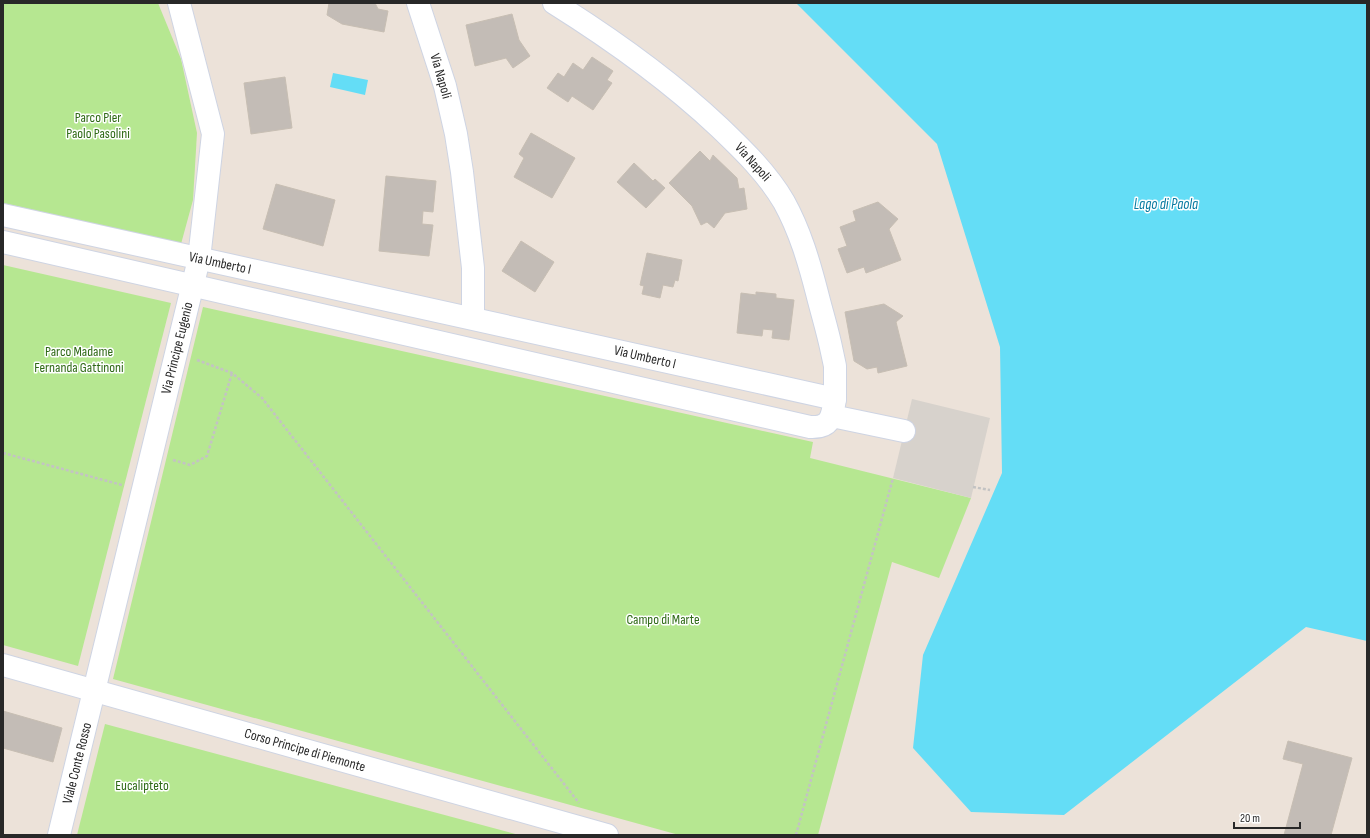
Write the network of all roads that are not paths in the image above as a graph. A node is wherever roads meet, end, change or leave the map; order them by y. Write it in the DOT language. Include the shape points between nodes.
graph roads {
  1 [pos="179,3"];
  2 [pos="418,3"];
  3 [pos="554,3"];
  4 [pos="3,215"];
  5 [pos="3,242"];
  6 [pos="200,259"];
  7 [pos="193,285"];
  8 [pos="438,311"];
  9 [pos="474,318"];
  10 [pos="432,340"];
  11 [pos="834,407"];
  12 [pos="904,431"];
  13 [pos="3,665"];
  14 [pos="95,691"];
  15 [pos="605,834"];
  16 [pos="59,835"];
  1 -- 6 [label="street, Via Principe Eugenio" via="212,134"];
  2 -- 9 [label="street, Via Napoli" via="445,86 456,134 473,268"];
  3 -- 11 [label="street, Via Napoli" via="613,41 666,81 747,154 769,180 794,222 809,264 835,366"];
  4 -- 6 [label="street, Via Umberto I"];
  5 -- 7 [label="street, Via Umberto I"];
  6 -- 7 [label="street, Via Principe Eugenio"];
  6 -- 8 [label="street, Via Umberto I"];
  7 -- 10 [label="street, Via Umberto I"];
  7 -- 14 [label="street, Via Principe Eugenio"];
  8 -- 9 [label="street, Via Umberto I"];
  8 -- 10 [label="street"];
  9 -- 11 [label="street, Via Umberto I"];
  10 -- 11 [label="street, Via Umberto I" via="810,427 818,428 829,422"];
  11 -- 12 [label="street, Via Umberto I"];
  13 -- 14 [label="street, Corso Principe di Piemonte"];
  14 -- 15 [label="street, Corso Principe di Piemonte"];
  14 -- 16 [label="street, Viale Conte Rosso"];
}
